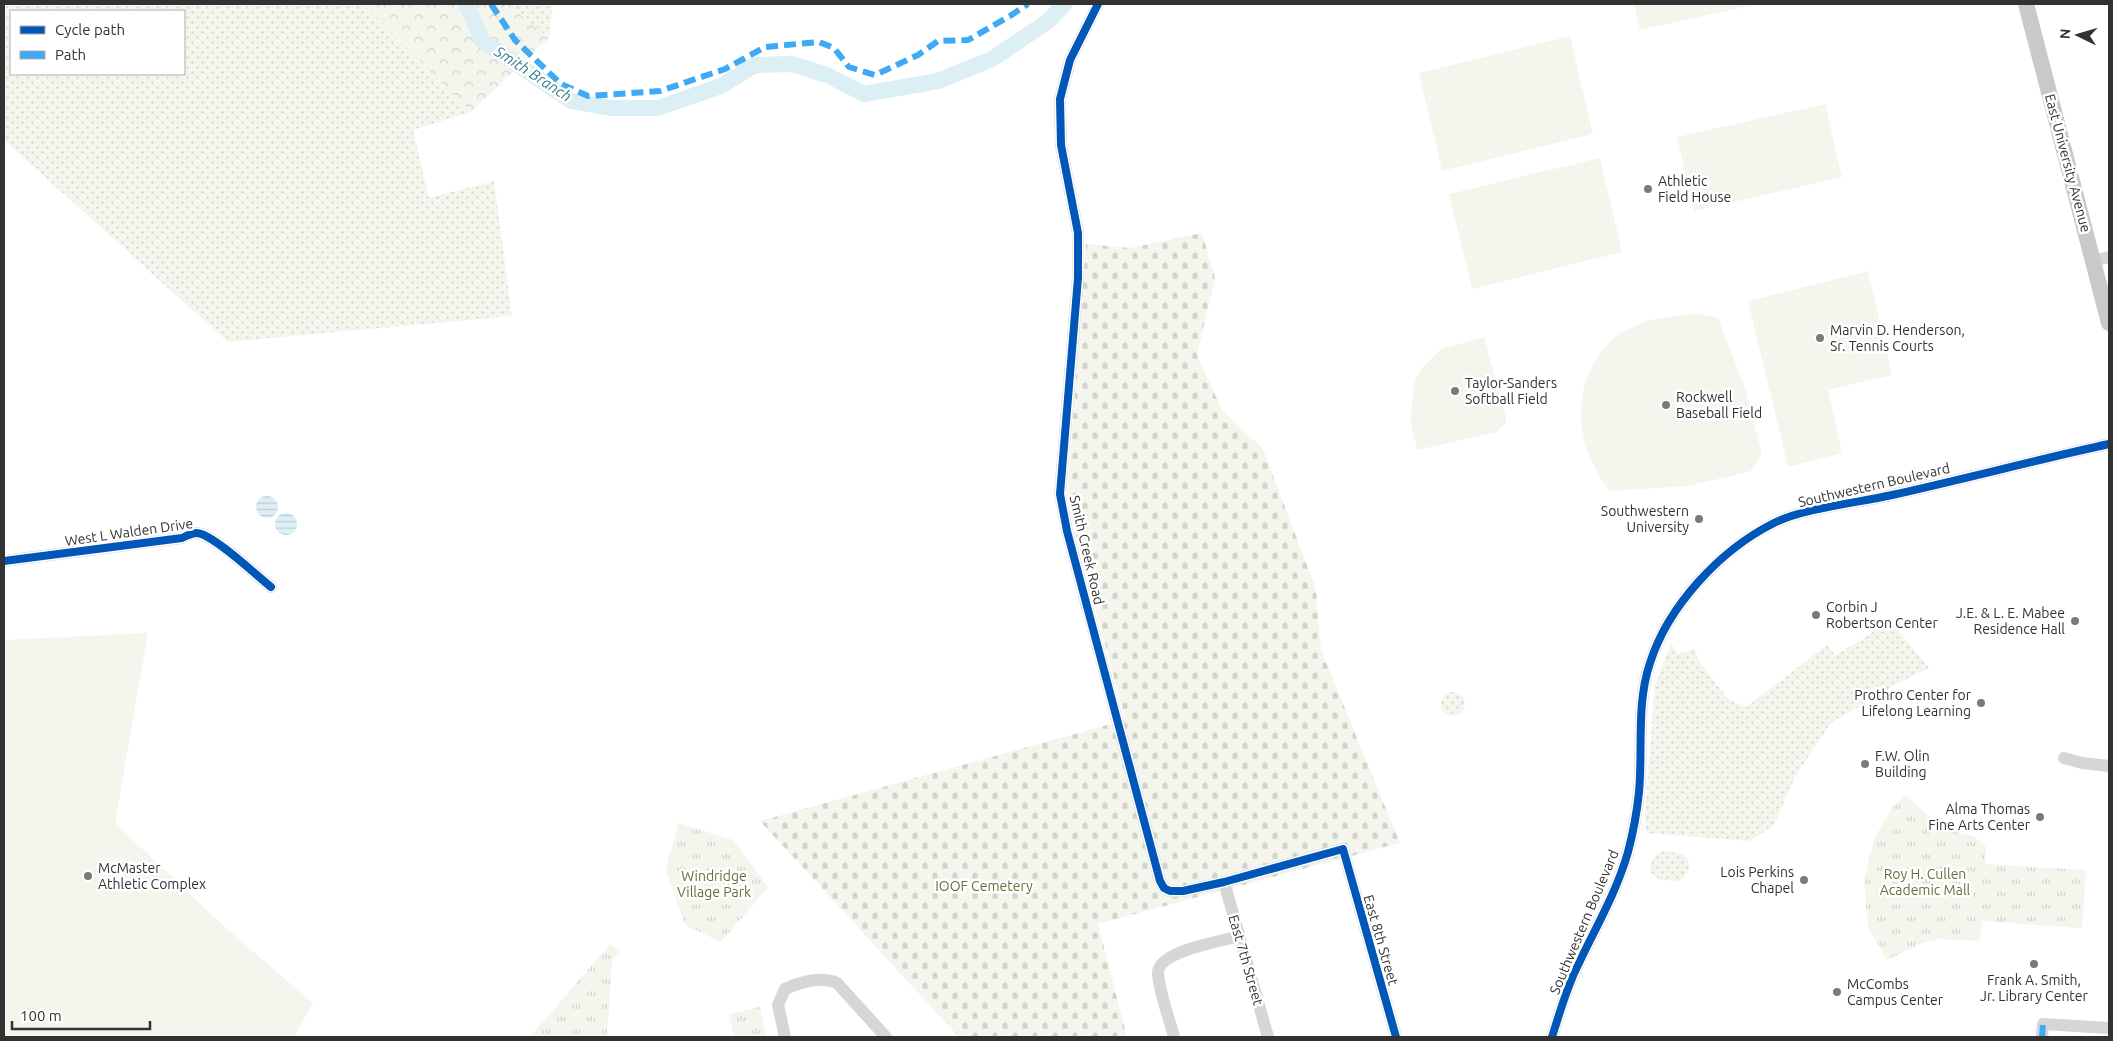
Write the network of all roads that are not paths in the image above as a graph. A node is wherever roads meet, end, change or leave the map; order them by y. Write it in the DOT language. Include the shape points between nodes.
graph roads {
  1 [pos="1098,4"];
  2 [pos="2026,4"];
  3 [pos="2101,259"];
  4 [pos="2109,323"];
  5 [pos="2109,444"];
  6 [pos="4,561"];
  7 [pos="271,587"];
  8 [pos="2064,758"];
  9 [pos="2109,766"];
  10 [pos="1343,849"];
  11 [pos="1224,882"];
  12 [pos="1240,936"];
  13 [pos="2109,1028"];
  14 [pos="785,1037"];
  15 [pos="886,1037"];
  16 [pos="1174,1037"];
  17 [pos="1268,1037"];
  18 [pos="1396,1037"];
  19 [pos="1552,1037"];
  20 [pos="2042,1037"];
  1 -- 11 [label="street, Smith Creek Road" via="1070,60 1060,99 1061,145 1078,233 1078,278 1060,494 1066,531 1160,881 1164,888 1176,892"];
  2 -- 3 [label="main road, East University Avenue"];
  3 -- 4 [label="main road, East University Avenue"];
  5 -- 19 [label="street, Southwestern Boulevard" via="1774,523 1718,563 1685,596 1669,621 1650,663 1644,688 1639,792 1628,852 1617,883 1577,966"];
  6 -- 7 [label="street, West L Walden Drive" via="182,538 197,533 218,544"];
  8 -- 9 [label="street"];
  10 -- 11 [label="street, Smith Creek Road"];
  10 -- 18 [label="street, East 8th Street"];
  11 -- 12 [label="street, East 7th Street"];
  12 -- 16 [label="street" via="1176,953 1162,961 1158,972"];
  12 -- 17 [label="street, East 7th Street"];
  13 -- 20 [label="street" via="2043,1024"];
  14 -- 15 [label="street" via="778,1005 785,988 824,979 837,983"];
}
